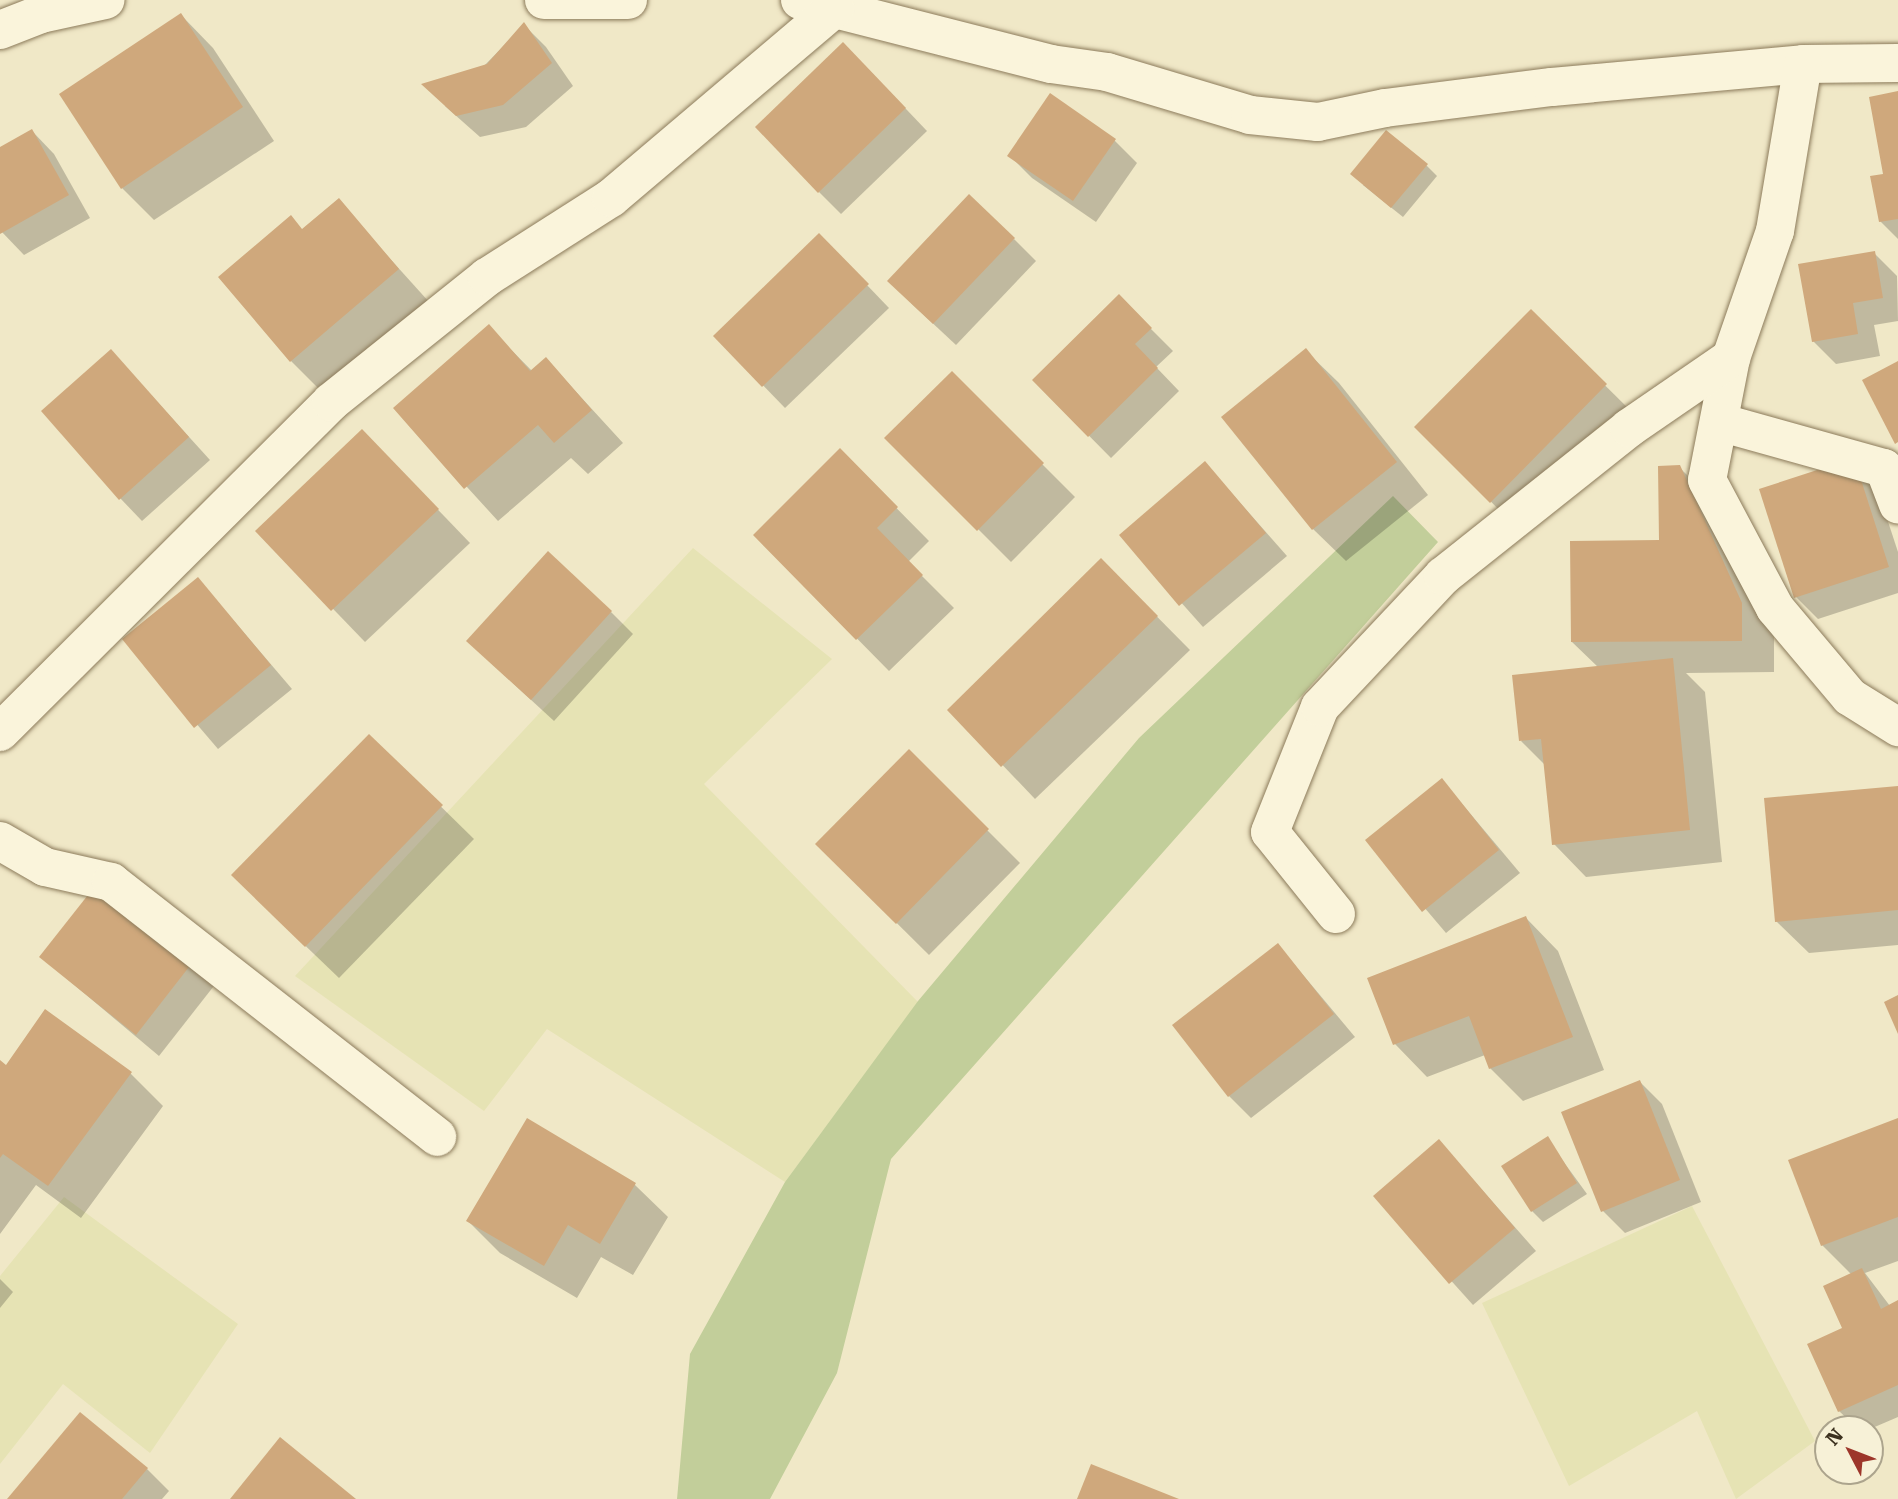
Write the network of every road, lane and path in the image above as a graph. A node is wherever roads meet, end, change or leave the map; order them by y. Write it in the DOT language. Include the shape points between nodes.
graph roads {
  1 [pos="105,0"];
  2 [pos="544,0"];
  3 [pos="628,0"];
  4 [pos="817,4"];
  5 [pos="0,30"];
  6 [pos="1898,63"];
  7 [pos="1803,64"];
  8 [pos="1731,358"];
  9 [pos="1719,422"];
  10 [pos="1891,465"];
  11 [pos="1898,504"];
  12 [pos="1898,727"];
  13 [pos="0,732"];
  14 [pos="0,841"];
  15 [pos="1336,914"];
  16 [pos="437,1137"];
  1 -- 5 [label="street" via="41,14"];
  2 -- 3 [label="street"];
  4 -- 7 [label="street" via="1051,64 1107,72 1250,115 1318,122 1385,108 1552,87"];
  4 -- 13 [label="street" via="611,198 487,277 331,402"];
  6 -- 7 [label="street"];
  7 -- 8 [label="street" via="1775,231"];
  8 -- 9 [label="street"];
  8 -- 15 [label="street" via="1629,428 1443,576 1320,707 1270,832"];
  9 -- 10 [label="street"];
  9 -- 12 [label="street" via="1707,480 1776,608 1850,698"];
  10 -- 11 [label="street"];
  14 -- 16 [label="street" via="45,867 111,882"];
}
